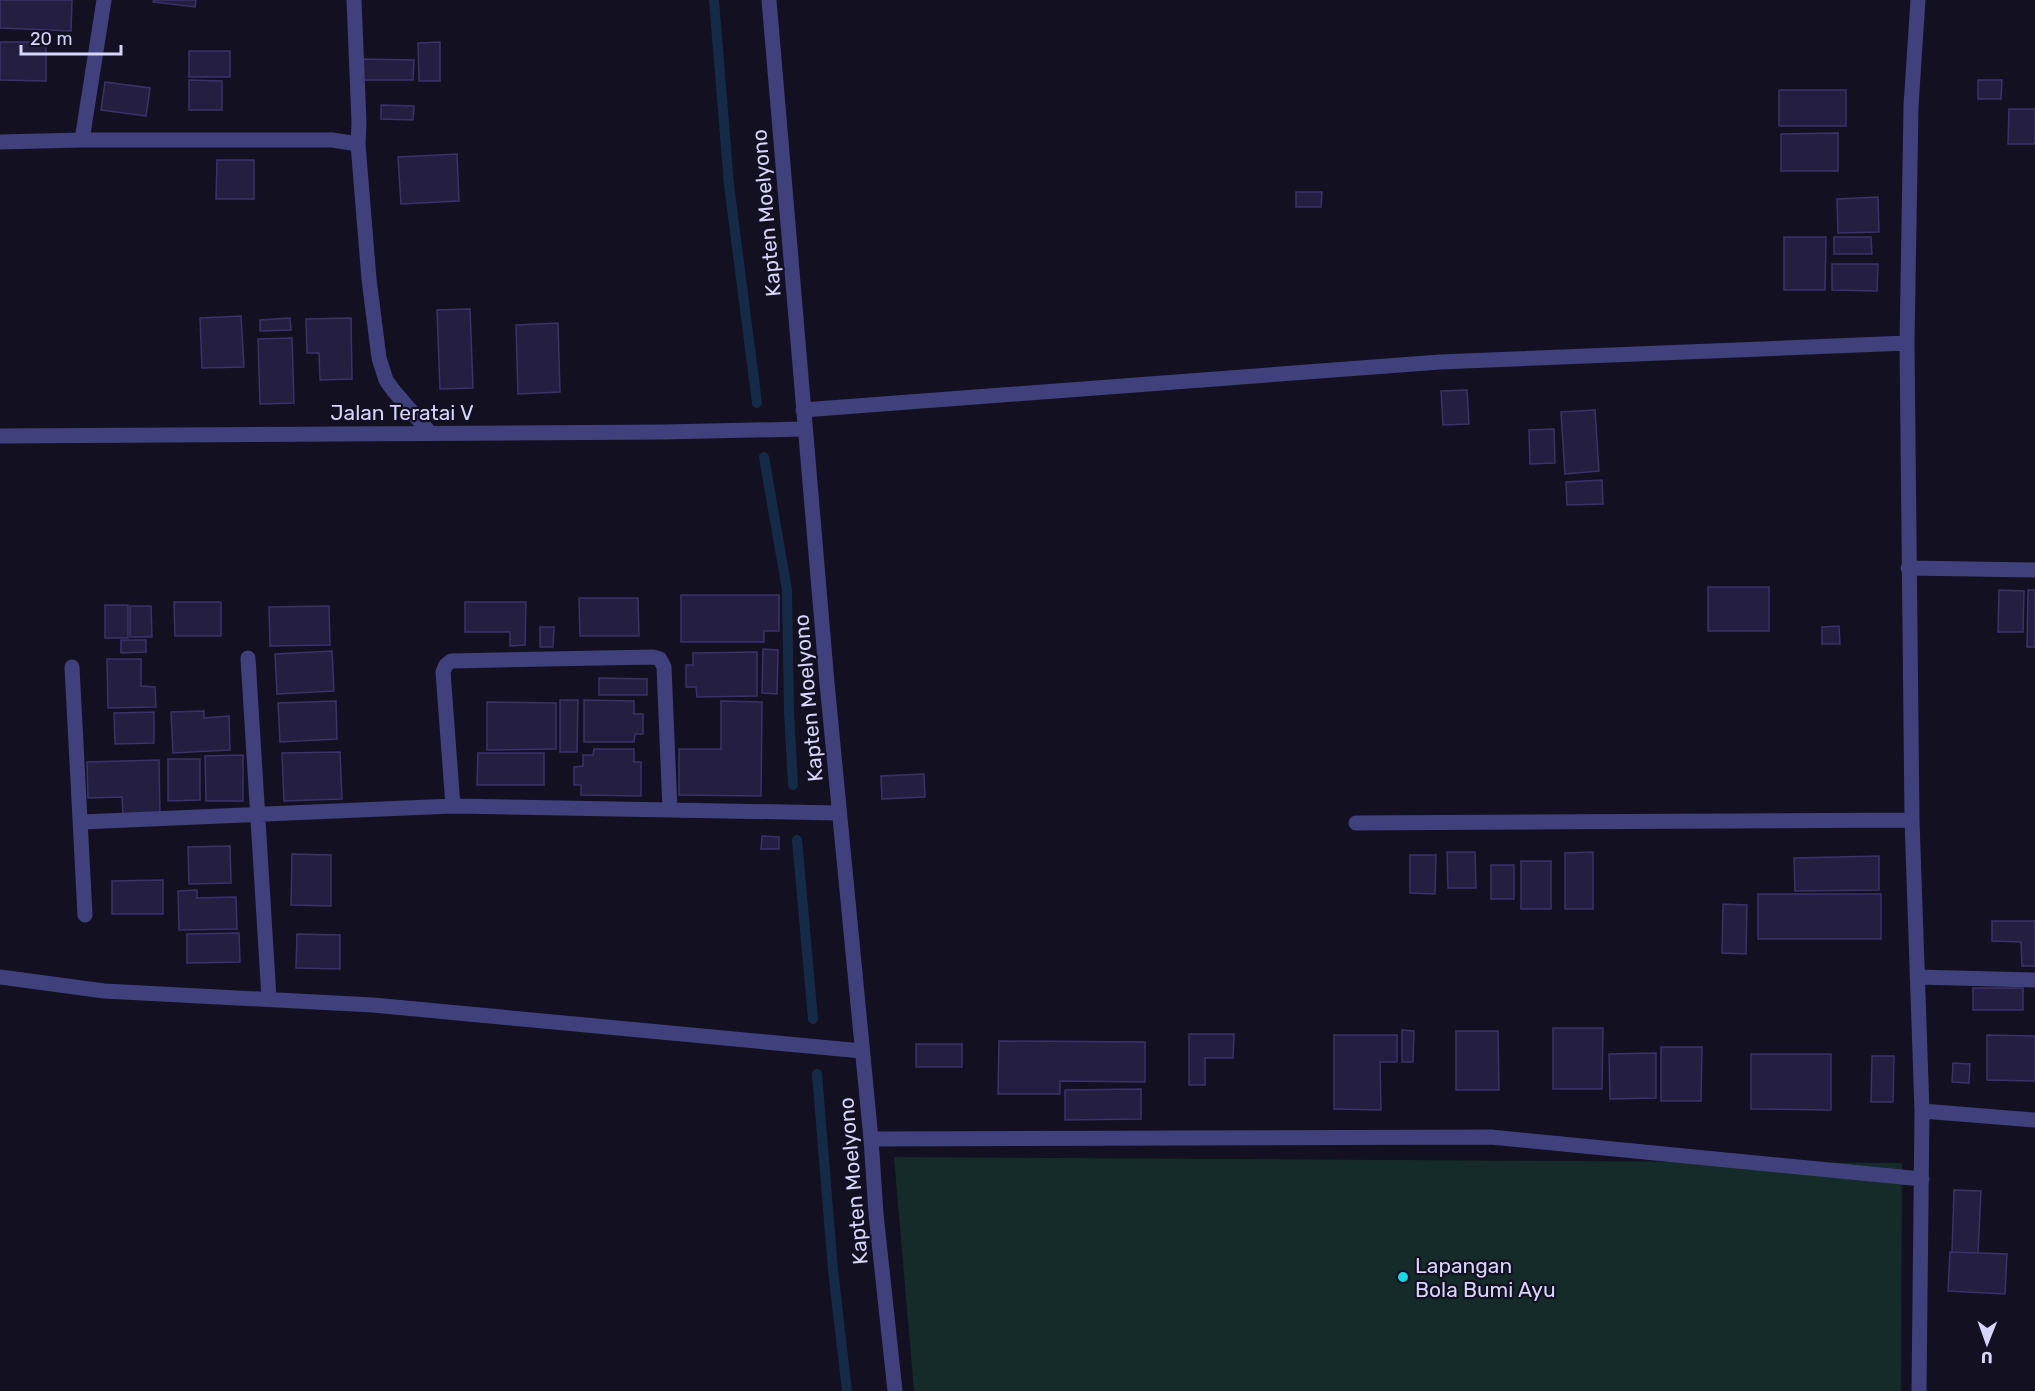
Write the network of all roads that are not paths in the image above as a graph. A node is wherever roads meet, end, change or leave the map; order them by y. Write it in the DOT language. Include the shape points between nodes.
graph roads {
  1 [pos="104,0"];
  2 [pos="354,0"];
  3 [pos="769,0"];
  4 [pos="1918,0"];
  5 [pos="82,140"];
  6 [pos="0,142"];
  7 [pos="358,144"];
  8 [pos="1907,343"];
  9 [pos="803,410"];
  10 [pos="805,429"];
  11 [pos="430,433"];
  12 [pos="0,436"];
  13 [pos="1908,568"];
  14 [pos="2035,570"];
  15 [pos="248,658"];
  16 [pos="72,667"];
  17 [pos="453,806"];
  18 [pos="670,810"];
  19 [pos="257,813"];
  20 [pos="839,813"];
  21 [pos="1912,820"];
  22 [pos="81,822"];
  23 [pos="1356,823"];
  24 [pos="85,915"];
  25 [pos="0,977"];
  26 [pos="1917,977"];
  27 [pos="2035,980"];
  28 [pos="269,999"];
  29 [pos="862,1051"];
  30 [pos="1922,1111"];
  31 [pos="2035,1119"];
  32 [pos="871,1139"];
  33 [pos="1922,1179"];
  34 [pos="895,1391"];
  35 [pos="1919,1391"];
  1 -- 5 [label="street"];
  2 -- 7 [label="street"];
  3 -- 9 [label="street, Kapten Moelyono"];
  4 -- 8 [label="street" via="1911,106"];
  5 -- 6 [label="street"];
  5 -- 7 [label="street" via="332,140"];
  7 -- 11 [label="street" via="379,358 390,385"];
  8 -- 9 [label="street" via="1440,362"];
  8 -- 13 [label="street"];
  9 -- 10 [label="street, Kapten Moelyono"];
  10 -- 11 [label="street, Jalan Teratai V"];
  10 -- 20 [label="street, Kapten Moelyono"];
  11 -- 12 [label="street, Jalan Teratai V"];
  13 -- 14 [label="street"];
  13 -- 21 [label="street"];
  15 -- 19 [label="street"];
  16 -- 22 [label="street"];
  17 -- 18 [label="street"];
  17 -- 18 [label="street" via="443,672 451,661 653,657 660,659 664,667"];
  17 -- 19 [label="street"];
  18 -- 20 [label="street"];
  19 -- 22 [label="street"];
  19 -- 28 [label="street"];
  20 -- 29 [label="street, Kapten Moelyono"];
  21 -- 23 [label="street"];
  21 -- 26 [label="street"];
  22 -- 24 [label="street"];
  25 -- 28 [label="street" via="104,991"];
  26 -- 27 [label="street"];
  26 -- 30 [label="street"];
  28 -- 29 [label="street" via="373,1005"];
  29 -- 32 [label="street, Kapten Moelyono"];
  30 -- 31 [label="street"];
  30 -- 33 [label="street"];
  32 -- 33 [label="street" via="1491,1137"];
  32 -- 34 [label="street, Kapten Moelyono"];
  33 -- 35 [label="street"];
}
